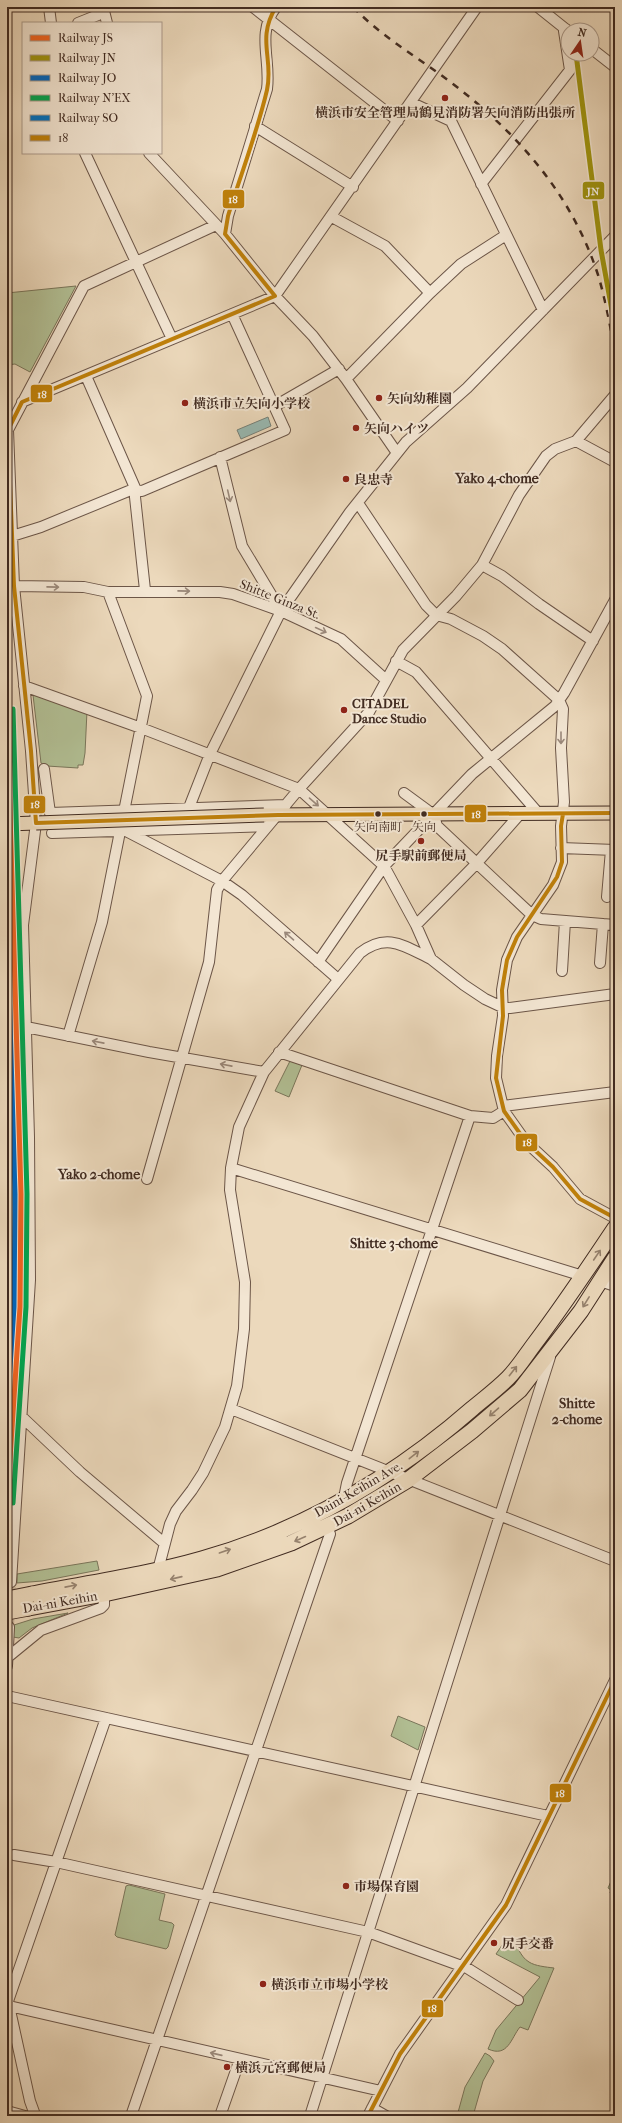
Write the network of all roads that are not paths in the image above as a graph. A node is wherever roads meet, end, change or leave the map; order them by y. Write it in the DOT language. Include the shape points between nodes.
graph roads {
  1 [pos="49,7"];
  2 [pos="253,7"];
  3 [pos="276,7"];
  4 [pos="477,7"];
  5 [pos="538,7"];
  6 [pos="103,8"];
  7 [pos="268,18"];
  8 [pos="51,22"];
  9 [pos="80,22"];
  10 [pos="107,22"];
  11 [pos="560,24"];
  12 [pos="600,55"];
  13 [pos="569,62"];
  14 [pos="615,67"];
  15 [pos="412,103"];
  16 [pos="398,121"];
  17 [pos="255,126"];
  18 [pos="85,154"];
  19 [pos="150,154"];
  20 [pos="481,184"];
  21 [pos="353,187"];
  22 [pos="332,217"];
  23 [pos="216,225"];
  24 [pos="225,234"];
  25 [pos="506,235"];
  26 [pos="615,236"];
  27 [pos="135,261"];
  28 [pos="430,293"];
  29 [pos="275,296"];
  30 [pos="543,310"];
  31 [pos="232,314"];
  32 [pos="172,339"];
  33 [pos="339,369"];
  34 [pos="86,376"];
  35 [pos="346,379"];
  36 [pos="615,395"];
  37 [pos="22,402"];
  38 [pos="275,406"];
  39 [pos="576,441"];
  40 [pos="397,453"];
  41 [pos="220,458"];
  42 [pos="615,462"];
  43 [pos="136,490"];
  44 [pos="358,503"];
  45 [pos="12,536"];
  46 [pos="482,565"];
  47 [pos="14,586"];
  48 [pos="145,590"];
  49 [pos="108,592"];
  50 [pos="615,600"];
  51 [pos="281,611"];
  52 [pos="436,616"];
  53 [pos="593,641"];
  54 [pos="396,661"];
  55 [pos="386,680"];
  56 [pos="24,686"];
  57 [pos="559,700"];
  58 [pos="141,728"];
  59 [pos="210,754"];
  60 [pos="491,758"];
  61 [pos="44,769"];
  62 [pos="299,789"];
  63 [pos="404,793"];
  64 [pos="188,807"];
  65 [pos="124,810"];
  66 [pos="282,810"];
  67 [pos="615,813"];
  68 [pos="520,814"];
  69 [pos="539,814"];
  70 [pos="563,814"];
  71 [pos="329,815"];
  72 [pos="434,815"];
  73 [pos="266,821"];
  74 [pos="36,823"];
  75 [pos="7,824"];
  76 [pos="181,828"];
  77 [pos="122,831"];
  78 [pos="52,833"];
  79 [pos="562,848"];
  80 [pos="613,850"];
  81 [pos="476,864"];
  82 [pos="384,866"];
  83 [pos="222,880"];
  84 [pos="607,896"];
  85 [pos="532,915"];
  86 [pos="565,921"];
  87 [pos="603,924"];
  88 [pos="615,924"];
  89 [pos="416,926"];
  90 [pos="431,959"];
  91 [pos="318,962"];
  92 [pos="600,963"];
  93 [pos="562,971"];
  94 [pos="338,979"];
  95 [pos="615,994"];
  96 [pos="502,1007"];
  97 [pos="26,1027"];
  98 [pos="68,1036"];
  99 [pos="279,1052"];
  100 [pos="182,1057"];
  101 [pos="264,1072"];
  102 [pos="615,1092"];
  103 [pos="504,1109"];
  104 [pos="470,1116"];
  105 [pos="231,1168"];
  106 [pos="147,1179"];
  107 [pos="615,1218"];
  108 [pos="615,1228"];
  109 [pos="433,1229"];
  110 [pos="615,1258"];
  111 [pos="582,1276"];
  112 [pos="600,1281"];
  113 [pos="615,1286"];
  114 [pos="551,1350"];
  115 [pos="231,1409"];
  116 [pos="22,1417"];
  117 [pos="356,1458"];
  118 [pos="391,1473"];
  119 [pos="408,1480"];
  120 [pos="346,1499"];
  121 [pos="500,1516"];
  122 [pos="327,1527"];
  123 [pos="164,1543"];
  124 [pos="615,1561"];
  125 [pos="158,1570"];
  126 [pos="11,1582"];
  127 [pos="104,1594"];
  128 [pos="7,1599"];
  129 [pos="31,1601"];
  130 [pos="8,1620"];
  131 [pos="7,1662"];
  132 [pos="615,1680"];
  133 [pos="7,1696"];
  134 [pos="106,1718"];
  135 [pos="255,1751"];
  136 [pos="416,1786"];
  137 [pos="548,1816"];
  138 [pos="14,1855"];
  139 [pos="56,1862"];
  140 [pos="205,1895"];
  141 [pos="368,1932"];
  142 [pos="461,1967"];
  143 [pos="518,2000"];
  144 [pos="9,2006"];
  145 [pos="157,2039"];
  146 [pos="240,2059"];
  147 [pos="323,2078"];
  148 [pos="381,2091"];
  149 [pos="7,2111"];
  150 [pos="370,2112"];
  151 [pos="25,2116"];
  152 [pos="33,2116"];
  153 [pos="131,2116"];
  154 [pos="220,2116"];
  155 [pos="310,2116"];
  156 [pos="386,2116"];
  1 -- 8 [label="street"];
  2 -- 7 [label="street"];
  3 -- 7 [label="street"];
  4 -- 15 [label="street"];
  5 -- 11 [label="street"];
  6 -- 9 [label="street" via="98,15"];
  6 -- 10 [label="street"];
  7 -- 16 [label="street"];
  7 -- 17 [label="street" via="264,34 268,79"];
  12 -- 14 [label="street"];
  13 -- 20 [label="street" via="570,70"];
  15 -- 16 [label="street"];
  15 -- 20 [label="street" via="451,121"];
  16 -- 21 [label="street"];
  17 -- 21 [label="street"];
  17 -- 24 [label="street"];
  18 -- 27 [label="street"];
  19 -- 23 [label="street"];
  20 -- 25 [label="street"];
  21 -- 22 [label="street"];
  22 -- 28 [label="street" via="385,246"];
  22 -- 29 [label="street"];
  23 -- 24 [label="street"];
  23 -- 27 [label="street"];
  24 -- 29 [label="street"];
  25 -- 28 [label="street" via="470,258"];
  25 -- 30 [label="street"];
  26 -- 30 [label="street"];
  27 -- 32 [label="street"];
  27 -- 37 [label="street" via="84,286"];
  28 -- 35 [label="street"];
  29 -- 31 [label="street"];
  29 -- 33 [label="street" via="313,336"];
  30 -- 40 [label="street" via="467,388"];
  31 -- 32 [label="street"];
  31 -- 38 [label="street"];
  32 -- 34 [label="street"];
  33 -- 35 [label="street"];
  33 -- 38 [label="street"];
  34 -- 37 [label="street"];
  34 -- 43 [label="street"];
  35 -- 40 [label="street"];
  36 -- 39 [label="street"];
  37 -- 45 [label="street" via="8,430"];
  38 -- 41 [label="street" via="285,430"];
  39 -- 42 [label="street"];
  39 -- 46 [label="street" via="555,449 546,456 519,495"];
  40 -- 44 [label="street"];
  41 -- 43 [label="street" via="142,491"];
  41 -- 51 [label="street, one-way" via="242,546"];
  43 -- 45 [label="street"];
  43 -- 48 [label="street"];
  44 -- 51 [label="street"];
  44 -- 52 [label="street"];
  45 -- 47 [label="street"];
  46 -- 52 [label="street"];
  46 -- 53 [label="street" via="502,576"];
  47 -- 49 [label="street, Shitte Ginza St., one-way" via="84,587"];
  47 -- 56 [label="street"];
  48 -- 49 [label="street, Shitte Ginza St."];
  48 -- 51 [label="street, Shitte Ginza St., one-way" via="233,594"];
  49 -- 58 [label="street" via="147,696"];
  50 -- 53 [label="street"];
  51 -- 55 [label="street, Shitte Ginza St., one-way" via="341,639"];
  51 -- 59 [label="street"];
  52 -- 54 [label="street" via="403,650"];
  52 -- 57 [label="street" via="451,619 483,636 502,649"];
  53 -- 57 [label="street"];
  54 -- 55 [label="street"];
  54 -- 60 [label="street" via="416,672"];
  55 -- 62 [label="street" via="369,712"];
  56 -- 58 [label="street"];
  56 -- 74 [label="street"];
  57 -- 60 [label="street"];
  57 -- 70 [label="street, one-way" via="563,709"];
  58 -- 59 [label="street"];
  58 -- 65 [label="street"];
  59 -- 62 [label="street"];
  59 -- 64 [label="street"];
  60 -- 69 [label="street"];
  60 -- 72 [label="street" via="447,799"];
  61 -- 65 [label="street" via="50,813"];
  62 -- 66 [label="street"];
  62 -- 71 [label="street, one-way"];
  63 -- 72 [label="street"];
  64 -- 65 [label="street"];
  64 -- 66 [label="street"];
  64 -- 76 [label="street"];
  65 -- 77 [label="street"];
  66 -- 71 [label="main road"];
  66 -- 73 [label="main road"];
  67 -- 70 [label="main road"];
  68 -- 69 [label="main road"];
  68 -- 72 [label="main road"];
  68 -- 81 [label="street"];
  69 -- 70 [label="main road"];
  70 -- 79 [label="street"];
  71 -- 72 [label="main road"];
  71 -- 82 [label="street"];
  72 -- 81 [label="street" via="437,826"];
  72 -- 82 [label="street"];
  73 -- 74 [label="main road, bridge"];
  73 -- 76 [label="street"];
  73 -- 83 [label="street"];
  74 -- 75 [label="main road"];
  74 -- 97 [label="street" via="24,925"];
  76 -- 77 [label="street"];
  77 -- 78 [label="street"];
  77 -- 83 [label="street"];
  77 -- 98 [label="street" via="102,922"];
  79 -- 80 [label="street"];
  79 -- 85 [label="street" via="562,862 557,877"];
  80 -- 84 [label="street"];
  81 -- 85 [label="street"];
  81 -- 89 [label="street"];
  82 -- 89 [label="street"];
  82 -- 91 [label="street"];
  91 -- 83 [label="street, one-way"];
  83 -- 100 [label="street" via="216,898 210,962"];
  85 -- 86 [label="street" via="541,920"];
  85 -- 96 [label="street" via="517,937 507,960"];
  86 -- 87 [label="street"];
  86 -- 93 [label="street"];
  87 -- 88 [label="street"];
  87 -- 92 [label="street"];
  89 -- 90 [label="street"];
  90 -- 94 [label="street" via="398,943 382,941 360,953"];
  90 -- 96 [label="street" via="464,985"];
  91 -- 94 [label="street"];
  94 -- 99 [label="street"];
  95 -- 96 [label="street"];
  96 -- 103 [label="street" via="496,1078"];
  97 -- 98 [label="street"];
  97 -- 116 [label="street" via="31,1243"];
  100 -- 98 [label="street, one-way"];
  99 -- 101 [label="street"];
  99 -- 104 [label="street"];
  101 -- 100 [label="street, one-way"];
  100 -- 106 [label="street"];
  101 -- 105 [label="street" via="239,1127"];
  102 -- 103 [label="street"];
  103 -- 104 [label="street" via="493,1118"];
  103 -- 107 [label="street" via="526,1142 553,1166 580,1199"];
  104 -- 109 [label="street"];
  105 -- 109 [label="street"];
  105 -- 115 [label="street" via="230,1190 245,1282 244,1329 237,1386"];
  111 -- 108 [label="highway, Daini-Keihin Ave., one-way"];
  109 -- 111 [label="street"];
  109 -- 117 [label="street"];
  110 -- 112 [label="highway, Dai-ni Keihin"];
  118 -- 111 [label="highway, Daini-Keihin Ave., one-way" via="457,1422 509,1377"];
  112 -- 113 [label="street"];
  112 -- 114 [label="highway, Dai-ni Keihin, one-way"];
  114 -- 119 [label="highway, Dai-ni Keihin, one-way" via="520,1390"];
  114 -- 121 [label="street"];
  115 -- 117 [label="street"];
  115 -- 123 [label="street" via="203,1473 176,1511"];
  116 -- 123 [label="street" via="80,1472"];
  116 -- 126 [label="street"];
  117 -- 118 [label="street"];
  117 -- 120 [label="street" via="345,1493"];
  118 -- 119 [label="street"];
  118 -- 120 [label="highway, Daini-Keihin Ave."];
  119 -- 121 [label="street"];
  119 -- 122 [label="highway, Dai-ni Keihin"];
  125 -- 120 [label="highway, Daini-Keihin Ave., one-way" via="244,1545 293,1526"];
  121 -- 124 [label="street"];
  121 -- 136 [label="street"];
  122 -- 127 [label="highway, Dai-ni Keihin, one-way" via="217,1569"];
  122 -- 135 [label="street" via="330,1534"];
  123 -- 125 [label="street"];
  129 -- 125 [label="highway, Daini-Keihin Ave., one-way"];
  127 -- 129 [label="highway, Dai-ni Keihin"];
  127 -- 131 [label="street" via="105,1601 101,1608 41,1630"];
  128 -- 129 [label="highway, Daini-Keihin Ave., bridge"];
  129 -- 130 [label="highway, Dai-ni Keihin, bridge"];
  130 -- 131 [label="street"];
  132 -- 137 [label="street"];
  133 -- 134 [label="street"];
  134 -- 135 [label="street"];
  134 -- 139 [label="street"];
  135 -- 136 [label="street"];
  135 -- 140 [label="street"];
  136 -- 137 [label="street"];
  136 -- 141 [label="street"];
  137 -- 142 [label="street" via="506,1905"];
  138 -- 139 [label="street"];
  139 -- 140 [label="street"];
  139 -- 144 [label="street" via="8,2001"];
  140 -- 141 [label="street"];
  140 -- 145 [label="street"];
  141 -- 142 [label="street"];
  141 -- 147 [label="street"];
  142 -- 143 [label="street"];
  142 -- 148 [label="street" via="400,2054"];
  144 -- 145 [label="street"];
  144 -- 152 [label="street"];
  146 -- 145 [label="street, one-way"];
  145 -- 153 [label="street"];
  146 -- 147 [label="street"];
  146 -- 154 [label="street"];
  147 -- 148 [label="street"];
  147 -- 155 [label="street"];
  148 -- 150 [label="street"];
  149 -- 151 [label="street"];
  150 -- 156 [label="street"];
}
